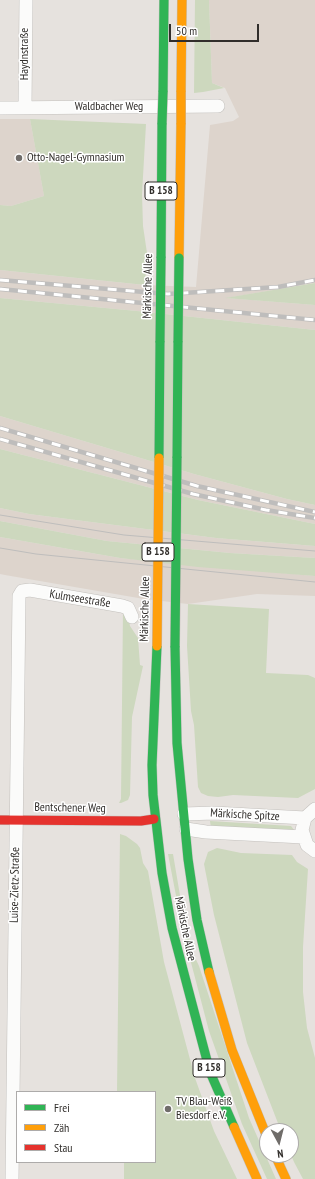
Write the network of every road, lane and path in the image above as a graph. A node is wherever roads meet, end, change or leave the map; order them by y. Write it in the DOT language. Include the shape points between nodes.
graph roads {
  1 [pos="26,0"];
  2 [pos="164,0"];
  3 [pos="182,0"];
  4 [pos="218,106"];
  5 [pos="25,107"];
  6 [pos="0,108"];
  7 [pos="22,591"];
  8 [pos="132,617"];
  9 [pos="315,809"];
  10 [pos="180,814"];
  11 [pos="305,818"];
  12 [pos="0,820"];
  13 [pos="16,820"];
  14 [pos="158,822"];
  15 [pos="182,829"];
  16 [pos="303,837"];
  17 [pos="315,851"];
  18 [pos="261,1123"];
  19 [pos="279,1163"];
  20 [pos="12,1179"];
  21 [pos="257,1179"];
  22 [pos="286,1179"];
  1 -- 5 [label="street, Haydnstraße"];
  2 -- 14 [label="main road, Märkische Allee / B 158, bridge" via="157,646 152,765"];
  3 -- 10 [label="main road, Märkische Allee / B 158, bridge" via="175,646"];
  4 -- 5 [label="street, Waldbacher Weg"];
  5 -- 6 [label="street, Waldbacher Weg"];
  7 -- 8 [label="street, Kulmseestraße" via="30,590 122,606 128,608"];
  7 -- 13 [label="street, Luise-Zietz-Straße" via="19,596"];
  9 -- 11 [label="street"];
  10 -- 11 [label="street, Märkische Spitze" via="214,813"];
  10 -- 15 [label="main road, Märkische Allee / B 158"];
  11 -- 16 [label="street"];
  12 -- 13 [label="main road, Bentschener Weg"];
  13 -- 14 [label="main road, Bentschener Weg"];
  13 -- 20 [label="street, Luise-Zietz-Straße"];
  14 -- 21 [label="main road, Märkische Allee / B 158" via="172,928 187,990 210,1072"];
  15 -- 16 [label="street, Märkische Spitze"];
  15 -- 18 [label="main road, Märkische Allee / B 158" via="207,965 232,1050"];
  16 -- 17 [label="street" via="307,845"];
  19 -- 22 [label="main road"];
}
